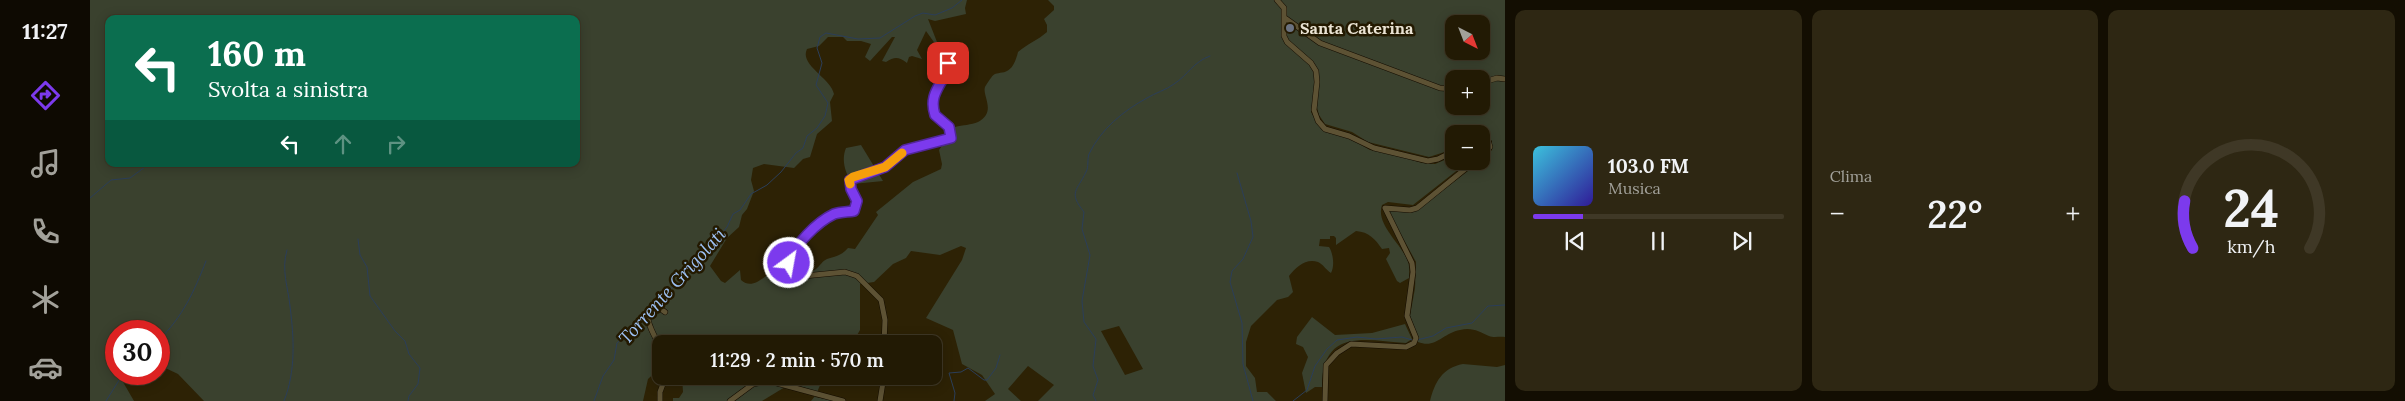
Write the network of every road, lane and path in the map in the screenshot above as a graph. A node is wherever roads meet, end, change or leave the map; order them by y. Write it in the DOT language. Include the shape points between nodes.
graph roads {
  1 [pos="1277,0"];
  2 [pos="1285,18"];
  3 [pos="942,58"];
  4 [pos="1505,79"];
  5 [pos="1490,80"];
  6 [pos="1445,88"];
  7 [pos="1445,156"];
  8 [pos="1464,170"];
  9 [pos="665,312"];
  10 [pos="655,335"];
  11 [pos="884,335"];
  12 [pos="663,385"];
  13 [pos="883,385"];
  14 [pos="660,401"];
  15 [pos="730,401"];
  16 [pos="843,401"];
  17 [pos="880,401"];
  18 [pos="1325,401"];
  1 -- 2 [label="street" via="1284,8"];
  2 -- 6 [label="street" via="1320,43"];
  2 -- 7 [label="street" via="1283,29 1287,42 1316,71 1314,110 1325,128 1374,148 1428,161"];
  3 -- 11 [label="street" via="949,66 932,98 933,108 935,115 949,127 951,138 905,150 885,167 850,180 857,201 854,211 836,213 822,222 791,254 789,263 793,270 804,276 845,272 857,276 881,300"];
  4 -- 5 [label="street"];
  8 -- 18 [label="street" via="1418,208 1385,208 1412,263 1407,316 1416,338 1409,346 1351,344 1344,347 1326,365"];
  9 -- 10 [label="street" via="656,305 648,312"];
  12 -- 14 [label="street"];
  13 -- 17 [label="street"];
  15 -- 16 [label="street" via="753,384 769,381"];
}
